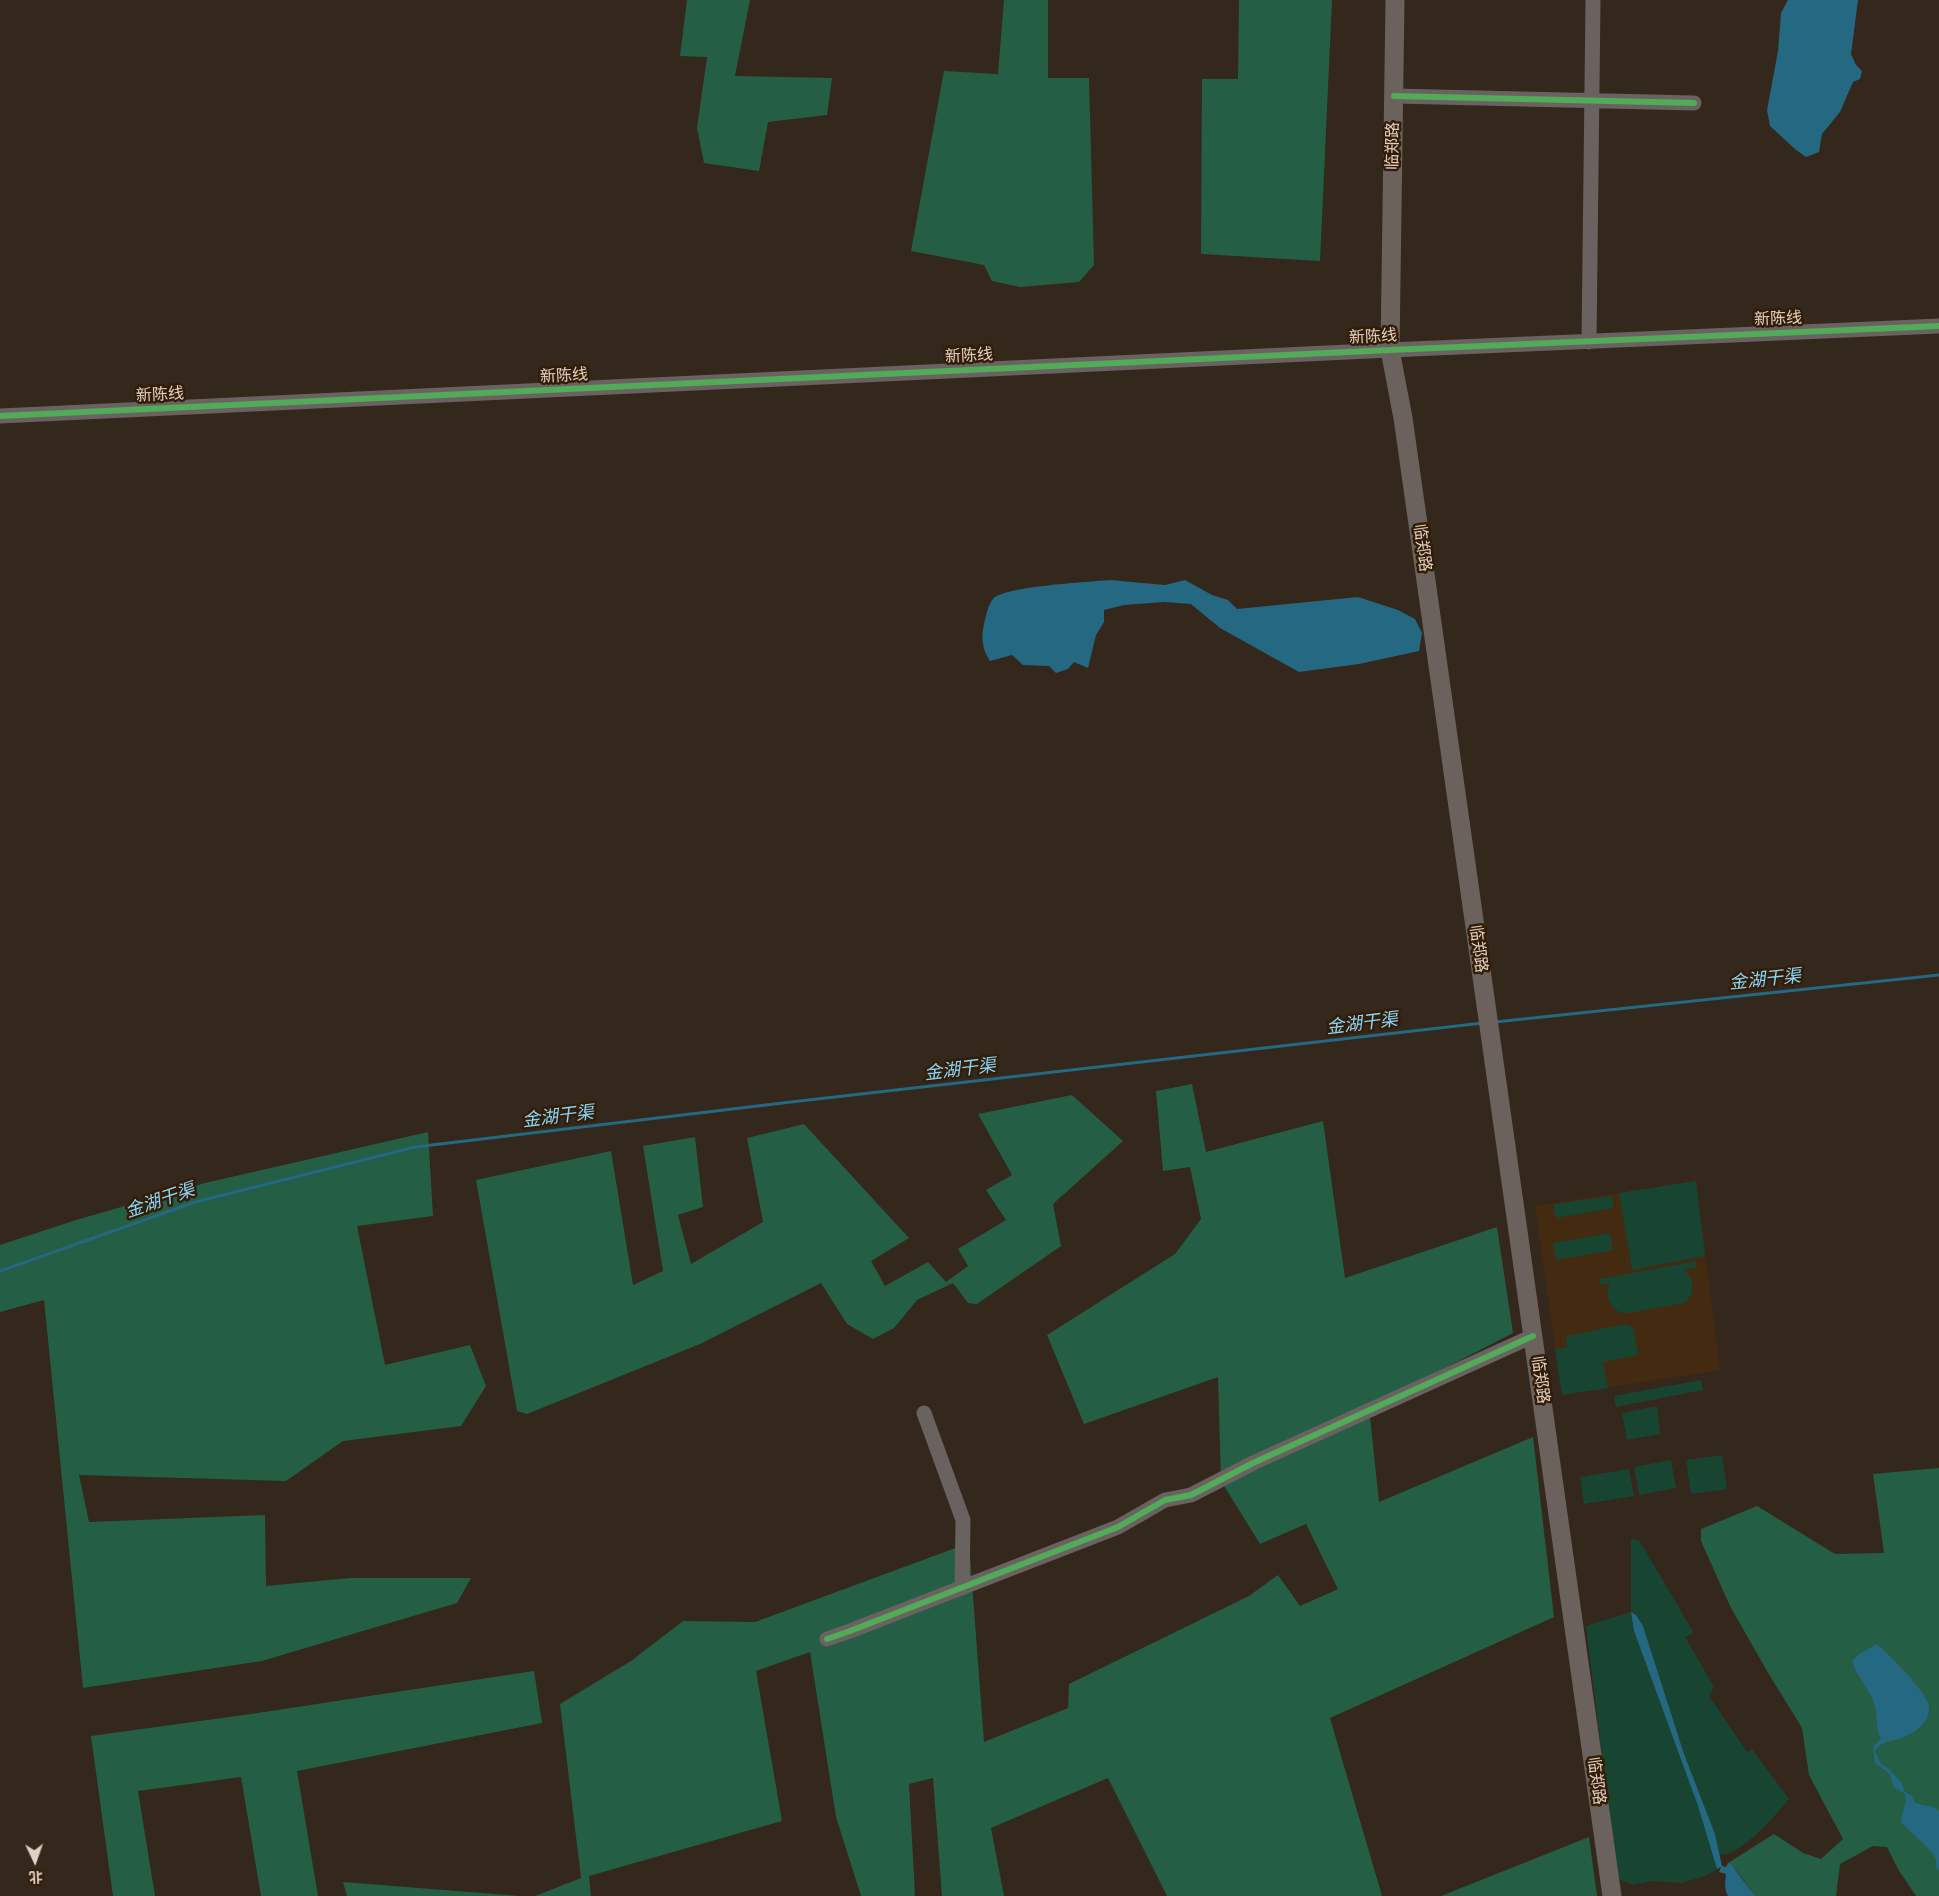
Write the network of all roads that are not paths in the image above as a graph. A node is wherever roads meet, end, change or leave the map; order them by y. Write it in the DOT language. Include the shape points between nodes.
graph roads {
  1 [pos="1396,0"];
  2 [pos="1593,0"];
  3 [pos="1394,96"];
  4 [pos="1592,101"];
  5 [pos="1694,103"];
  6 [pos="1939,326"];
  7 [pos="1588,342"];
  8 [pos="1390,350"];
  9 [pos="0,416"];
  10 [pos="1533,1336"];
  11 [pos="924,1413"];
  12 [pos="962,1588"];
  13 [pos="827,1638"];
  14 [pos="1612,1896"];
  1 -- 3 [label="main road, 临郑路"];
  2 -- 4 [label="street"];
  3 -- 4 [label="street"];
  3 -- 8 [label="main road, 临郑路"];
  4 -- 5 [label="street"];
  4 -- 7 [label="street"];
  6 -- 7 [label="street, 新陈线"];
  7 -- 8 [label="street, 新陈线"];
  8 -- 9 [label="street, 新陈线"];
  8 -- 10 [label="main road, 临郑路" via="1403,418"];
  10 -- 12 [label="street" via="1192,1494 1165,1500 1118,1526"];
  10 -- 14 [label="main road, 临郑路"];
  11 -- 12 [label="street" via="963,1520"];
  12 -- 13 [label="street"];
}
